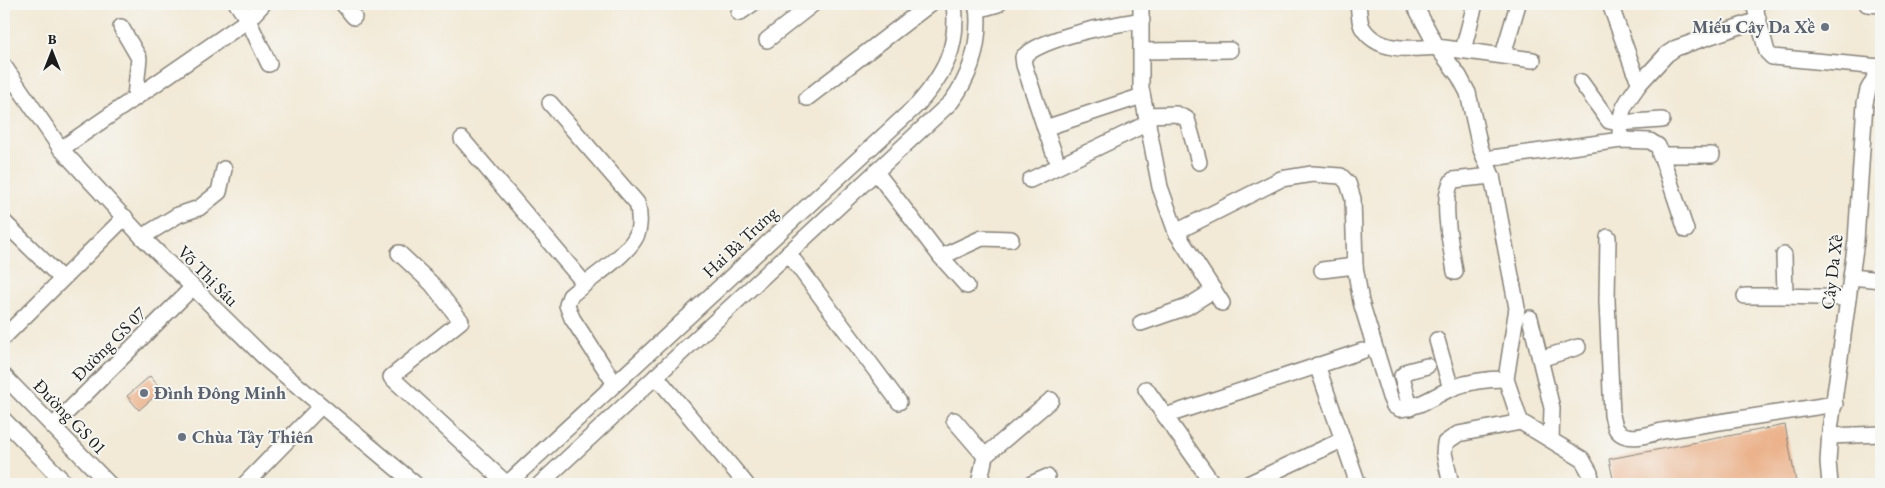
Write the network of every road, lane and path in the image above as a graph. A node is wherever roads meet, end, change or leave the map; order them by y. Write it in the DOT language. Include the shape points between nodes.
graph roads {
  1 [pos="237,4"];
  2 [pos="263,4"];
  3 [pos="343,4"];
  4 [pos="752,4"];
  5 [pos="813,4"];
  6 [pos="930,4"];
  7 [pos="954,4"];
  8 [pos="998,4"];
  9 [pos="1141,4"];
  10 [pos="1358,4"];
  11 [pos="1414,4"];
  12 [pos="1475,4"];
  13 [pos="1518,4"];
  14 [pos="1610,4"];
  15 [pos="1754,4"];
  16 [pos="1867,4"];
  17 [pos="1881,6"];
  18 [pos="977,7"];
  19 [pos="739,13"];
  20 [pos="354,17"];
  21 [pos="248,20"];
  22 [pos="1142,20"];
  23 [pos="1758,20"];
  24 [pos="121,27"];
  25 [pos="767,40"];
  26 [pos="1437,47"];
  27 [pos="1230,50"];
  28 [pos="1463,50"];
  29 [pos="1142,51"];
  30 [pos="1503,54"];
  31 [pos="1533,60"];
  32 [pos="269,64"];
  33 [pos="4,66"];
  34 [pos="1881,66"];
  35 [pos="1581,82"];
  36 [pos="1640,83"];
  37 [pos="135,96"];
  38 [pos="1142,96"];
  39 [pos="807,98"];
  40 [pos="550,103"];
  41 [pos="1147,119"];
  42 [pos="1662,120"];
  43 [pos="1619,123"];
  44 [pos="1045,128"];
  45 [pos="462,139"];
  46 [pos="1621,140"];
  47 [pos="62,149"];
  48 [pos="1660,155"];
  49 [pos="1712,155"];
  50 [pos="1055,156"];
  51 [pos="1485,159"];
  52 [pos="1200,162"];
  53 [pos="224,169"];
  54 [pos="876,172"];
  55 [pos="1492,176"];
  56 [pos="1030,180"];
  57 [pos="125,217"];
  58 [pos="4,222"];
  59 [pos="1686,230"];
  60 [pos="1176,232"];
  61 [pos="142,237"];
  62 [pos="1608,237"];
  63 [pos="1011,238"];
  64 [pos="399,253"];
  65 [pos="789,254"];
  66 [pos="1784,255"];
  67 [pos="942,257"];
  68 [pos="1355,266"];
  69 [pos="1322,270"];
  70 [pos="1455,272"];
  71 [pos="1850,277"];
  72 [pos="62,279"];
  73 [pos="1881,280"];
  74 [pos="584,284"];
  75 [pos="967,286"];
  76 [pos="192,288"];
  77 [pos="1744,296"];
  78 [pos="1785,296"];
  79 [pos="1848,298"];
  80 [pos="1530,318"];
  81 [pos="1141,323"];
  82 [pos="4,337"];
  83 [pos="1437,340"];
  84 [pos="1578,347"];
  85 [pos="1362,351"];
  86 [pos="1540,358"];
  87 [pos="1317,365"];
  88 [pos="1427,366"];
  89 [pos="4,376"];
  90 [pos="656,376"];
  91 [pos="1506,379"];
  92 [pos="614,384"];
  93 [pos="1146,389"];
  94 [pos="1451,389"];
  95 [pos="1051,400"];
  96 [pos="899,402"];
  97 [pos="1835,404"];
  98 [pos="320,407"];
  99 [pos="1410,408"];
  100 [pos="1164,416"];
  101 [pos="4,420"];
  102 [pos="954,420"];
  103 [pos="1521,422"];
  104 [pos="53,426"];
  105 [pos="1881,434"];
  106 [pos="1830,436"];
  107 [pos="1342,440"];
  108 [pos="1551,440"];
  109 [pos="985,456"];
  110 [pos="1047,477"];
  111 [pos="253,481"];
  112 [pos="66,484"];
  113 [pos="109,484"];
  114 [pos="415,484"];
  115 [pos="507,484"];
  116 [pos="540,484"];
  117 [pos="746,484"];
  118 [pos="979,484"];
  119 [pos="1031,484"];
  120 [pos="1213,484"];
  121 [pos="1248,484"];
  122 [pos="1358,484"];
  123 [pos="1451,484"];
  124 [pos="1592,484"];
  125 [pos="1830,484"];
  1 -- 21 [label="street"];
  2 -- 21 [label="street"];
  3 -- 20 [label="street"];
  4 -- 19 [label="street"];
  5 -- 25 [label="street"];
  6 -- 39 [label="street"];
  7 -- 92 [label="street, Hai Bà Trưng" via="954,41 937,82"];
  8 -- 18 [label="street"];
  9 -- 22 [label="street"];
  10 -- 26 [label="street" via="1362,26 1384,45 1404,49"];
  11 -- 26 [label="street"];
  12 -- 28 [label="street"];
  13 -- 30 [label="street"];
  14 -- 36 [label="street"];
  15 -- 23 [label="street"];
  16 -- 17 [label="street"];
  18 -- 54 [label="street" via="976,46 964,86 939,114"];
  21 -- 32 [label="street"];
  21 -- 37 [label="street"];
  22 -- 29 [label="street"];
  22 -- 44 [label="street" via="1045,43 1023,57"];
  23 -- 34 [label="street" via="1767,52 1772,56"];
  23 -- 36 [label="street" via="1676,48"];
  24 -- 37 [label="street" via="139,58"];
  26 -- 28 [label="street"];
  26 -- 51 [label="street" via="1468,93"];
  27 -- 29 [label="street"];
  28 -- 30 [label="street"];
  29 -- 38 [label="street"];
  30 -- 31 [label="street"];
  33 -- 47 [label="street, Võ Thị Sáu"];
  34 -- 71 [label="street, Cây Da Xề" via="1865,103 1856,241"];
  35 -- 43 [label="street" via="1607,119"];
  36 -- 43 [label="street" via="1623,106"];
  37 -- 47 [label="street"];
  38 -- 41 [label="street"];
  38 -- 44 [label="street"];
  40 -- 74 [label="street" via="637,203 639,212 635,239"];
  41 -- 52 [label="street" via="1176,114 1187,118"];
  41 -- 56 [label="street"];
  41 -- 60 [label="street" via="1160,187"];
  42 -- 43 [label="street"];
  43 -- 46 [label="street"];
  44 -- 50 [label="street"];
  45 -- 74 [label="street"];
  46 -- 48 [label="street" via="1650,141 1658,146"];
  46 -- 51 [label="street"];
  47 -- 57 [label="street, Võ Thị Sáu"];
  48 -- 49 [label="street"];
  48 -- 59 [label="street"];
  51 -- 55 [label="street"];
  53 -- 61 [label="street" via="219,192 199,208 178,214"];
  54 -- 65 [label="street"];
  54 -- 67 [label="street"];
  55 -- 70 [label="street" via="1453,180 1448,186"];
  55 -- 91 [label="street" via="1517,308"];
  57 -- 61 [label="street, Võ Thị Sáu"];
  57 -- 72 [label="street"];
  58 -- 72 [label="street"];
  60 -- 68 [label="street" via="1280,179 1312,174 1341,176 1348,183 1353,199"];
  60 -- 81 [label="street" via="1218,296"];
  61 -- 76 [label="street, Võ Thị Sáu"];
  62 -- 97 [label="street" via="1611,406 1617,430 1625,436"];
  63 -- 67 [label="street" via="982,238"];
  64 -- 115 [label="street" via="432,284 461,321 391,377"];
  65 -- 90 [label="street"];
  65 -- 96 [label="street"];
  66 -- 78 [label="street"];
  67 -- 75 [label="street"];
  68 -- 69 [label="street"];
  68 -- 99 [label="street" via="1361,302 1390,397 1400,410"];
  71 -- 73 [label="street"];
  71 -- 79 [label="street, Cây Da Xề"];
  72 -- 82 [label="street"];
  74 -- 92 [label="street" via="570,296 567,305"];
  76 -- 98 [label="street, Võ Thị Sáu"];
  76 -- 104 [label="street, Đường GS 07"];
  77 -- 78 [label="street"];
  78 -- 79 [label="street"];
  79 -- 97 [label="street, Cây Da Xề"];
  80 -- 86 [label="street"];
  83 -- 94 [label="street"];
  84 -- 86 [label="street"];
  85 -- 87 [label="street"];
  86 -- 108 [label="street" via="1552,408"];
  87 -- 100 [label="street"];
  87 -- 107 [label="street"];
  88 -- 99 [label="street" via="1402,376"];
  89 -- 104 [label="street, Đường GS 01"];
  90 -- 116 [label="street"];
  90 -- 117 [label="street"];
  91 -- 94 [label="street" via="1478,380"];
  91 -- 103 [label="street"];
  92 -- 115 [label="street, Hai Bà Trưng"];
  93 -- 100 [label="street"];
  94 -- 99 [label="street"];
  95 -- 109 [label="street"];
  97 -- 106 [label="street, Cây Da Xề"];
  98 -- 111 [label="street"];
  98 -- 114 [label="street, Võ Thị Sáu"];
  100 -- 120 [label="street"];
  101 -- 112 [label="street"];
  102 -- 109 [label="street"];
  103 -- 108 [label="street"];
  103 -- 123 [label="street" via="1450,438 1445,443 1444,454"];
  104 -- 113 [label="street, Đường GS 01"];
  105 -- 106 [label="street"];
  106 -- 125 [label="street, Cây Da Xề"];
  107 -- 121 [label="street"];
  107 -- 122 [label="street"];
  108 -- 124 [label="street" via="1582,459"];
  109 -- 118 [label="street"];
  110 -- 119 [label="street"];
}
